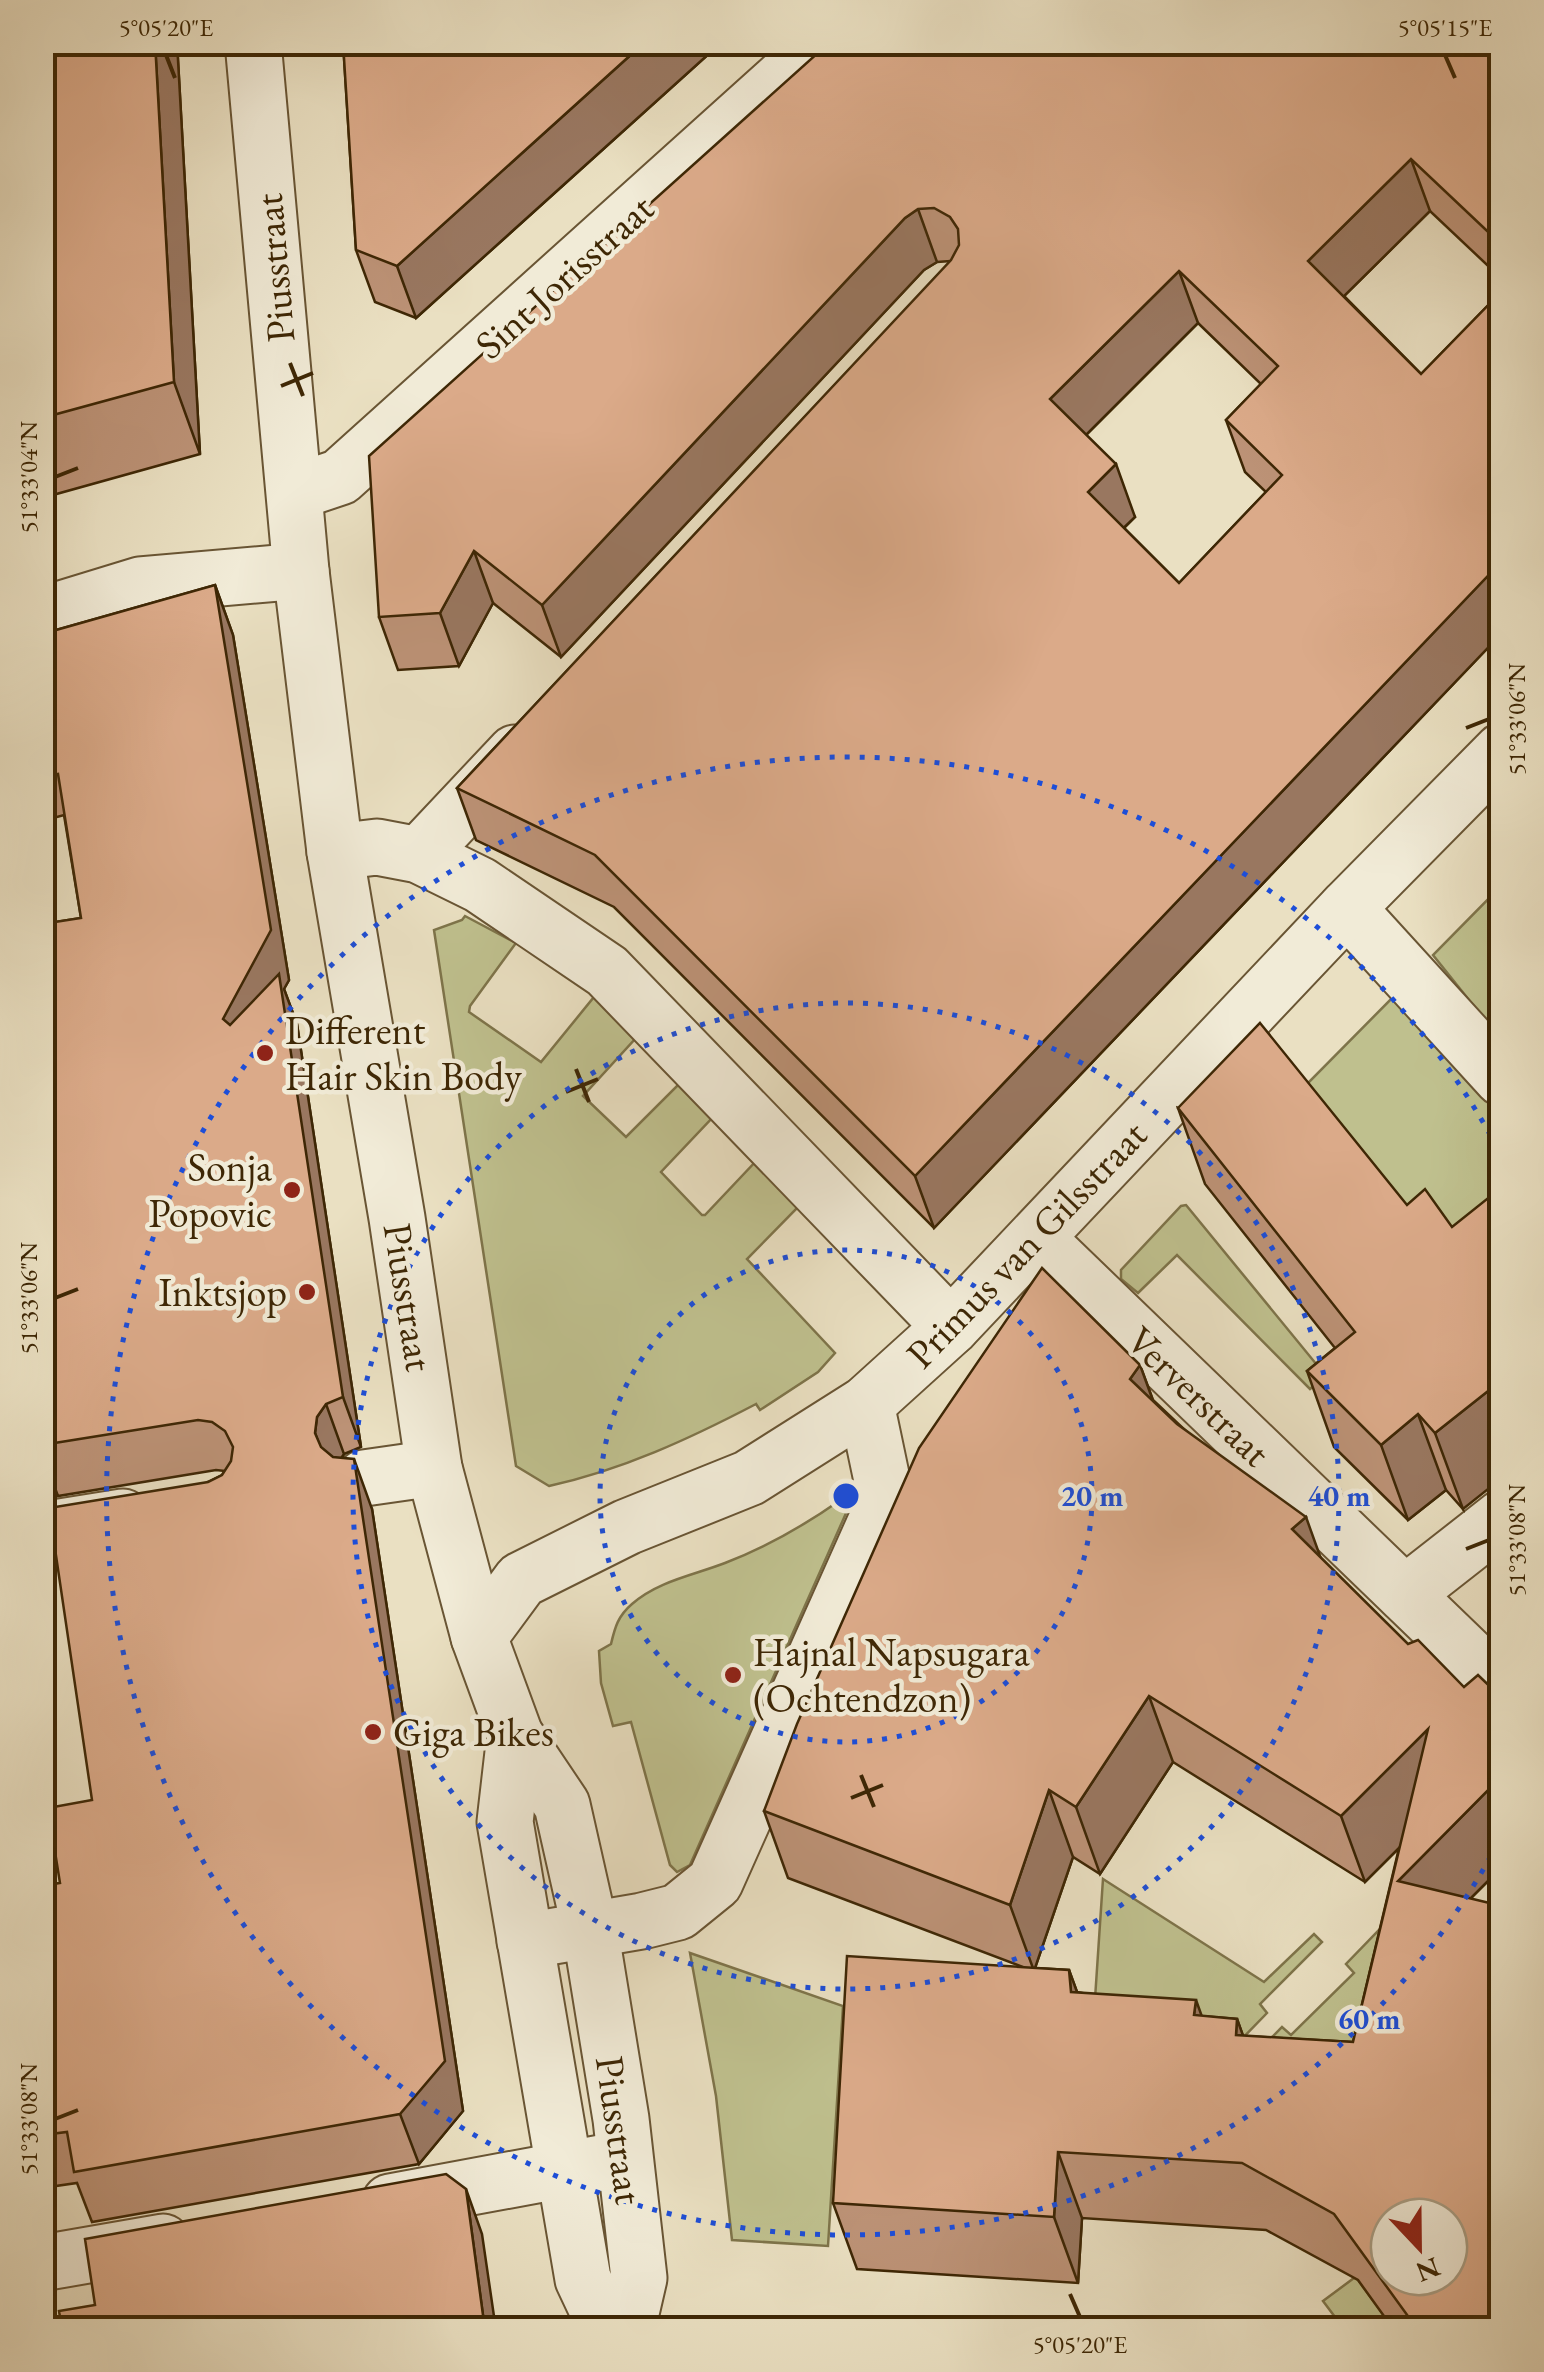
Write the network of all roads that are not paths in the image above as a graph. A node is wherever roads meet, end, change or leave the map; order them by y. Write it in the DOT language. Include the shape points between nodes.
graph roads {
  1 [pos="253,42"];
  2 [pos="823,42"];
  3 [pos="296,492"];
  4 [pos="301,572"];
  5 [pos="42,615"];
  6 [pos="554,711"];
  7 [pos="1502,751"];
  8 [pos="336,852"];
  9 [pos="419,855"];
  10 [pos="1347,908"];
  11 [pos="1502,1078"];
  12 [pos="1036,1239"];
  13 [pos="951,1327"];
  14 [pos="866,1404"];
  15 [pos="434,1468"];
  16 [pos="364,1478"];
  17 [pos="167,1510"];
  18 [pos="1502,1518"];
  19 [pos="42,1530"];
  20 [pos="1405,1594"];
  21 [pos="479,1637"];
  22 [pos="1502,1688"];
  23 [pos="516,1735"];
  24 [pos="590,1929"];
  25 [pos="525,1941"];
  26 [pos="626,2158"];
  27 [pos="564,2172"];
  28 [pos="334,2212"];
  29 [pos="217,2232"];
  30 [pos="42,2263"];
  31 [pos="607,2330"];
  32 [pos="627,2330"];
  1 -- 3 [label="street, Piusstraat"];
  2 -- 3 [label="street, Sint Jorisstraat" via="340,477"];
  3 -- 4 [label="street, Piusstraat"];
  4 -- 5 [label="street" via="140,585"];
  4 -- 8 [label="street, Piusstraat"];
  6 -- 9 [label="street"];
  7 -- 10 [label="street, Primus van Gilsstraat"];
  8 -- 9 [label="street" via="377,847"];
  8 -- 15 [label="street, Piusstraat"];
  9 -- 13 [label="street" via="480,885 608,971"];
  10 -- 11 [label="street"];
  10 -- 12 [label="street, Primus van Gilsstraat"];
  12 -- 13 [label="street, Primus van Gilsstraat"];
  12 -- 20 [label="street, Ververstraat"];
  13 -- 14 [label="street, Primus van Gilsstraat"];
  14 -- 21 [label="street, Primus van Gilsstraat" via="749,1478 627,1527 521,1580"];
  14 -- 24 [label="street" via="886,1499 715,1882 678,1912"];
  15 -- 16 [label="street"];
  15 -- 21 [label="street, Piusstraat"];
  17 -- 19 [label="street"];
  18 -- 20 [label="street"];
  20 -- 22 [label="street, Ververstraat"];
  21 -- 23 [label="street, Piusstraat"];
  23 -- 24 [label="street, Piusstraat" via="562,1805"];
  23 -- 25 [label="street, Piusstraat" via="505,1822"];
  24 -- 25 [label="street"];
  24 -- 26 [label="street, Piusstraat"];
  25 -- 27 [label="street, Piusstraat"];
  26 -- 27 [label="street"];
  26 -- 32 [label="street, Piusstraat" via="639,2278"];
  27 -- 28 [label="street"];
  27 -- 31 [label="street, Piusstraat" via="584,2279"];
  29 -- 30 [label="street"];
}
